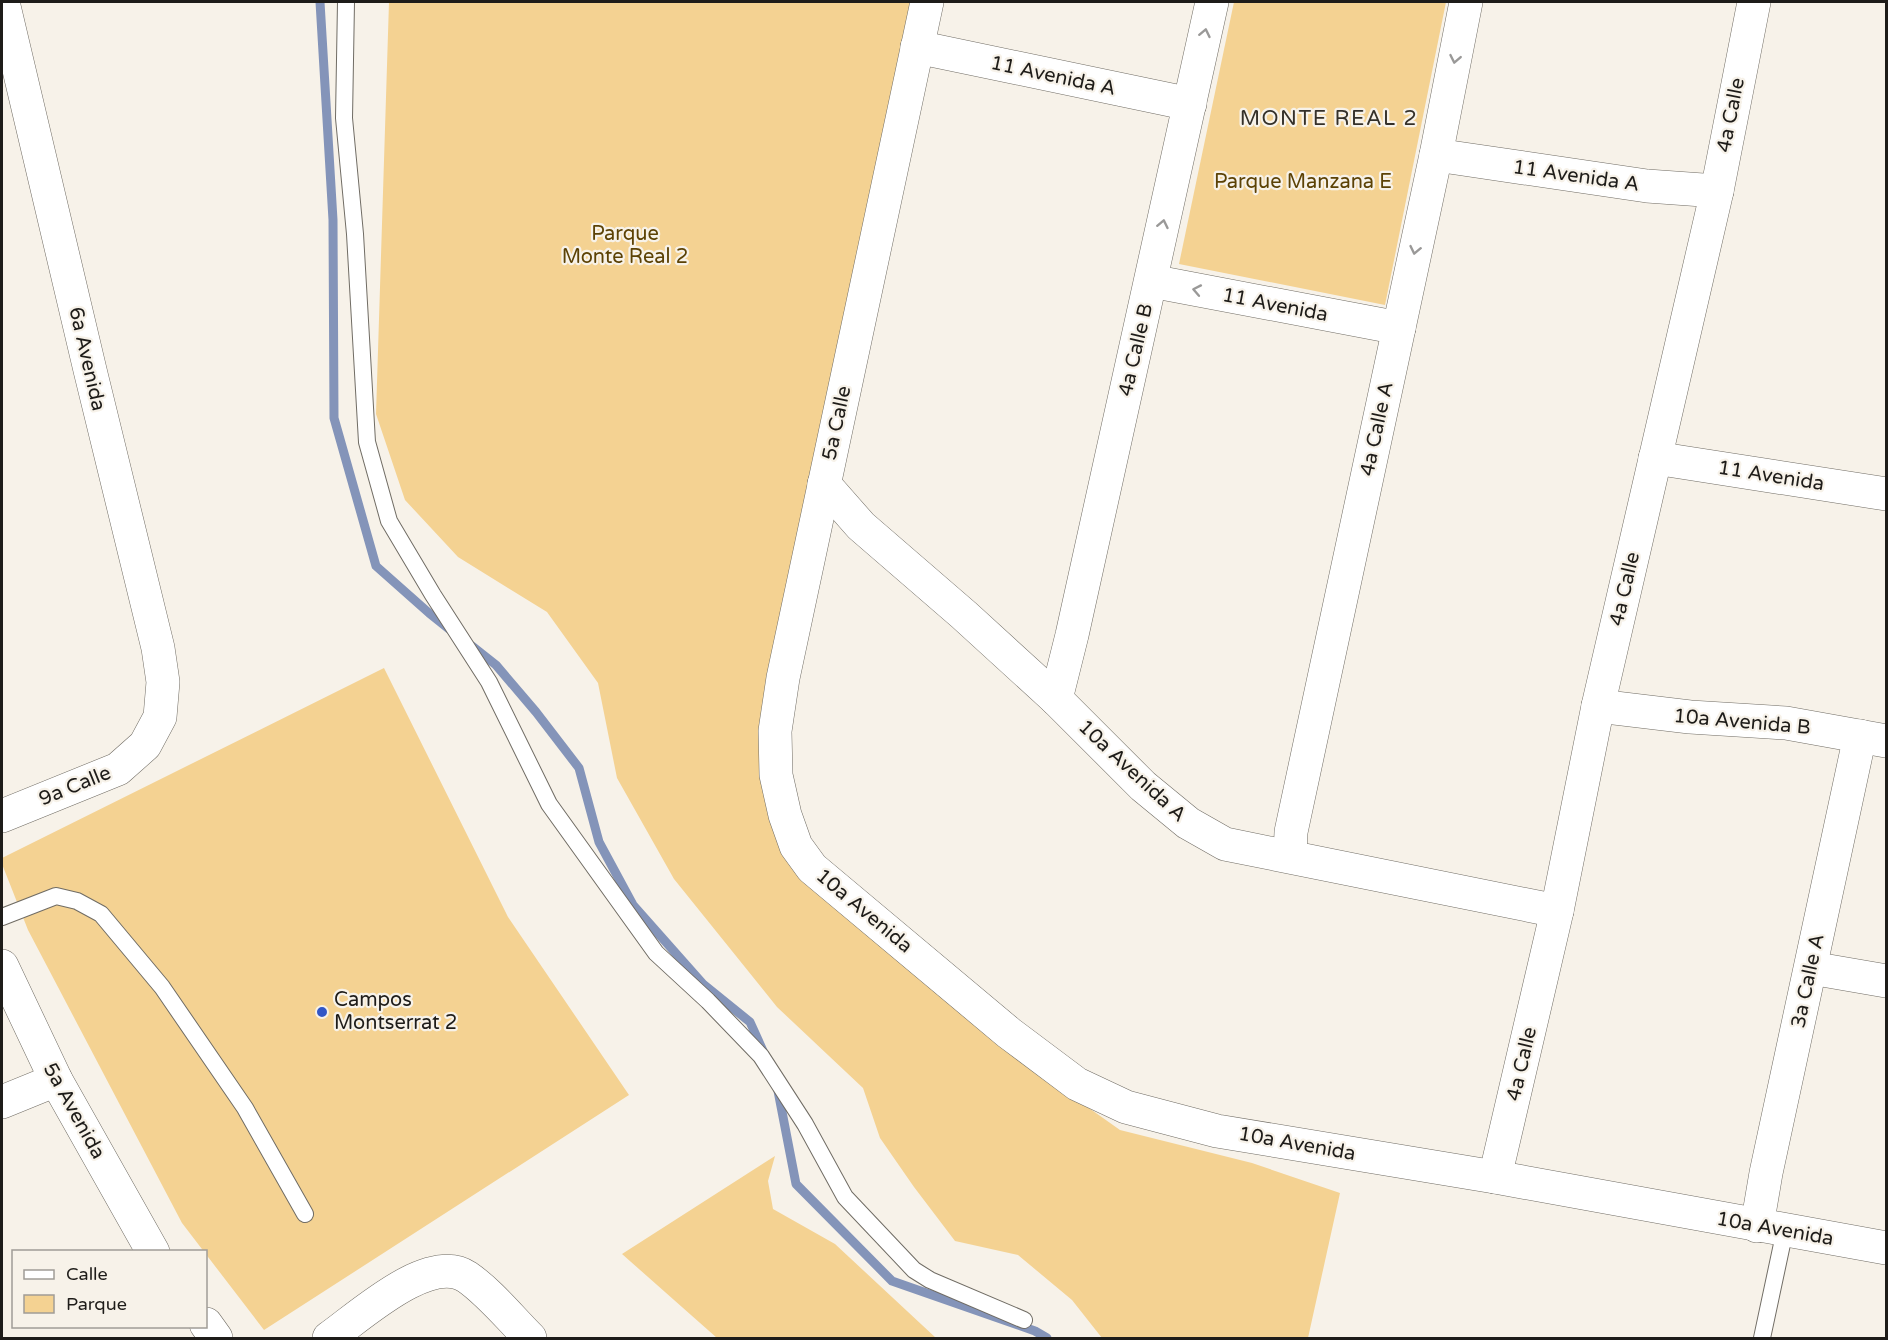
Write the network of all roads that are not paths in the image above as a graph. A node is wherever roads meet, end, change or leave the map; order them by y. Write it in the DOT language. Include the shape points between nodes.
graph roads {
  1 [pos="3,2"];
  2 [pos="346,2"];
  3 [pos="927,2"];
  4 [pos="1212,2"];
  5 [pos="1466,2"];
  6 [pos="1754,2"];
  7 [pos="917,47"];
  8 [pos="1190,104"];
  9 [pos="1436,155"];
  10 [pos="1717,191"];
  11 [pos="1151,281"];
  12 [pos="1399,328"];
  13 [pos="1655,458"];
  14 [pos="825,484"];
  15 [pos="1887,494"];
  16 [pos="1056,699"];
  17 [pos="1598,706"];
  18 [pos="160,717"];
  19 [pos="1873,739"];
  20 [pos="2,816"];
  21 [pos="796,846"];
  22 [pos="1290,856"];
  23 [pos="1557,911"];
  24 [pos="2,917"];
  25 [pos="2,966"];
  26 [pos="1811,968"];
  27 [pos="1887,981"];
  28 [pos="56,1080"];
  29 [pos="2,1102"];
  30 [pos="1495,1177"];
  31 [pos="305,1214"];
  32 [pos="1771,1228"];
  33 [pos="1887,1248"];
  34 [pos="152,1250"];
  35 [pos="1024,1320"];
  36 [pos="207,1325"];
  37 [pos="216,1338"];
  38 [pos="329,1338"];
  39 [pos="530,1338"];
  40 [pos="1762,1338"];
  1 -- 18 [label="street, 6a Avenida" via="158,648 163,682"];
  2 -- 35 [label="lane" via="344,118 367,442 389,521 489,682 549,804 656,953 761,1056 805,1124 844,1197 914,1270"];
  3 -- 7 [label="street, 5a Calle"];
  8 -- 4 [label="street, 4a Calle B, one-way"];
  5 -- 9 [label="street, 4a Calle A, one-way"];
  6 -- 10 [label="street, 4a Calle"];
  7 -- 8 [label="street, 11 Avenida A"];
  7 -- 14 [label="street, 5a Calle"];
  11 -- 8 [label="street, 4a Calle B, one-way"];
  9 -- 10 [label="street, 11 Avenida A" via="1647,186"];
  9 -- 12 [label="street, 4a Calle A, one-way"];
  10 -- 13 [label="street, 4a Calle"];
  12 -- 11 [label="street, 11 Avenida, one-way"];
  11 -- 16 [label="street, 4a Calle B"];
  12 -- 22 [label="street, 4a Calle A" via="1291,832"];
  13 -- 15 [label="street, 11 Avenida"];
  13 -- 17 [label="street, 4a Calle"];
  14 -- 16 [label="street, 10a Avenida A" via="861,526"];
  14 -- 21 [label="street, 5a Calle" via="775,731 776,775"];
  16 -- 22 [label="street, 10a Avenida A" via="1143,786 1188,823 1225,844"];
  17 -- 19 [label="street, 10a Avenida B" via="1786,723"];
  17 -- 23 [label="street, 4a Calle"];
  18 -- 20 [label="street, 9a Calle" via="145,745 118,769"];
  19 -- 26 [label="street, 3a Calle A"];
  21 -- 30 [label="street, 10a Avenida" via="812,868 1009,1033 1077,1084 1126,1107 1217,1131"];
  22 -- 23 [label="street, 10a Avenida A"];
  23 -- 30 [label="street, 4a Calle"];
  24 -- 31 [label="lane" via="56,896 101,914 162,987 245,1108"];
  25 -- 28 [label="street, 5a Avenida"];
  26 -- 27 [label="street"];
  26 -- 32 [label="street, 3a Calle A"];
  28 -- 29 [label="street"];
  28 -- 34 [label="street, 5a Avenida"];
  30 -- 32 [label="street, 10a Avenida"];
  32 -- 33 [label="street, 10a Avenida"];
  32 -- 40 [label="lane"];
  36 -- 37 [label="street"];
  38 -- 39 [label="street" via="406,1283 425,1274 445,1271 465,1275"];
}
